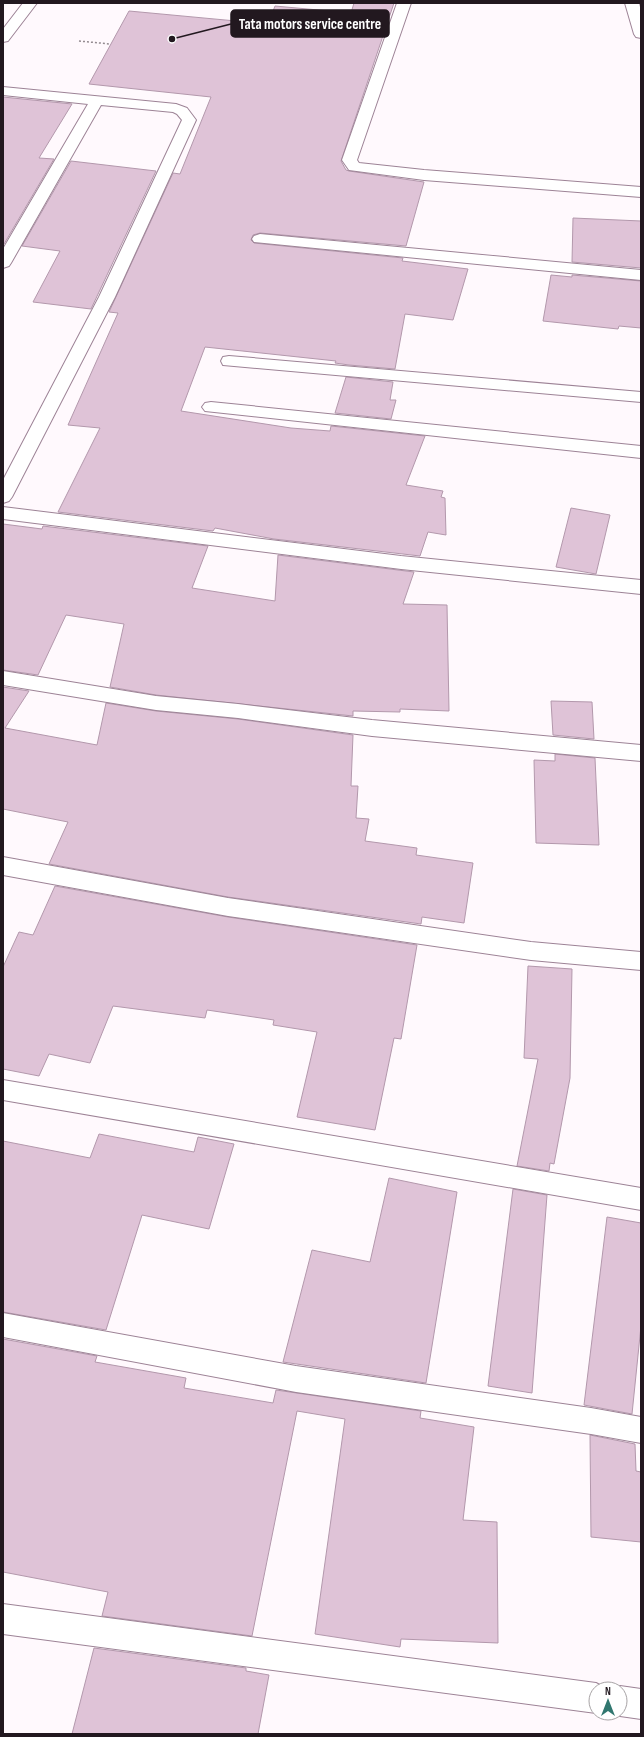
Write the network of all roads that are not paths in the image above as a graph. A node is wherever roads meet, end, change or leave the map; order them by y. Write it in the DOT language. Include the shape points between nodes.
graph roads {
  1 [pos="30,3"];
  2 [pos="404,3"];
  3 [pos="632,3"];
  4 [pos="641,34"];
  5 [pos="3,38"];
  6 [pos="3,91"];
  7 [pos="97,100"];
  8 [pos="641,192"];
  9 [pos="260,239"];
  10 [pos="3,263"];
  11 [pos="641,275"];
  12 [pos="229,362"];
  13 [pos="641,396"];
  14 [pos="211,408"];
  15 [pos="641,452"];
  16 [pos="3,497"];
  17 [pos="3,513"];
  18 [pos="641,587"];
  19 [pos="3,678"];
  20 [pos="641,753"];
  21 [pos="3,866"];
  22 [pos="641,961"];
  23 [pos="3,1090"];
  24 [pos="641,1199"];
  25 [pos="3,1325"];
  26 [pos="641,1430"];
  27 [pos="3,1619"];
  28 [pos="588,1697"];
  29 [pos="628,1702"];
  30 [pos="641,1704"];
  1 -- 5 [label="street"];
  2 -- 8 [label="street" via="349,160 354,166 424,175"];
  3 -- 4 [label="street"];
  6 -- 7 [label="street"];
  7 -- 10 [label="street"];
  7 -- 16 [label="street" via="176,108 186,114 188,125 107,297"];
  9 -- 11 [label="street"];
  12 -- 13 [label="street"];
  14 -- 15 [label="street"];
  17 -- 18 [label="street" via="345,556"];
  19 -- 20 [label="street" via="156,703 372,728"];
  21 -- 22 [label="street" via="228,907 531,951"];
  23 -- 24 [label="street"];
  25 -- 26 [label="street" via="296,1379"];
  27 -- 28 [label="street"];
  29 -- 30 [label="street"];
}
